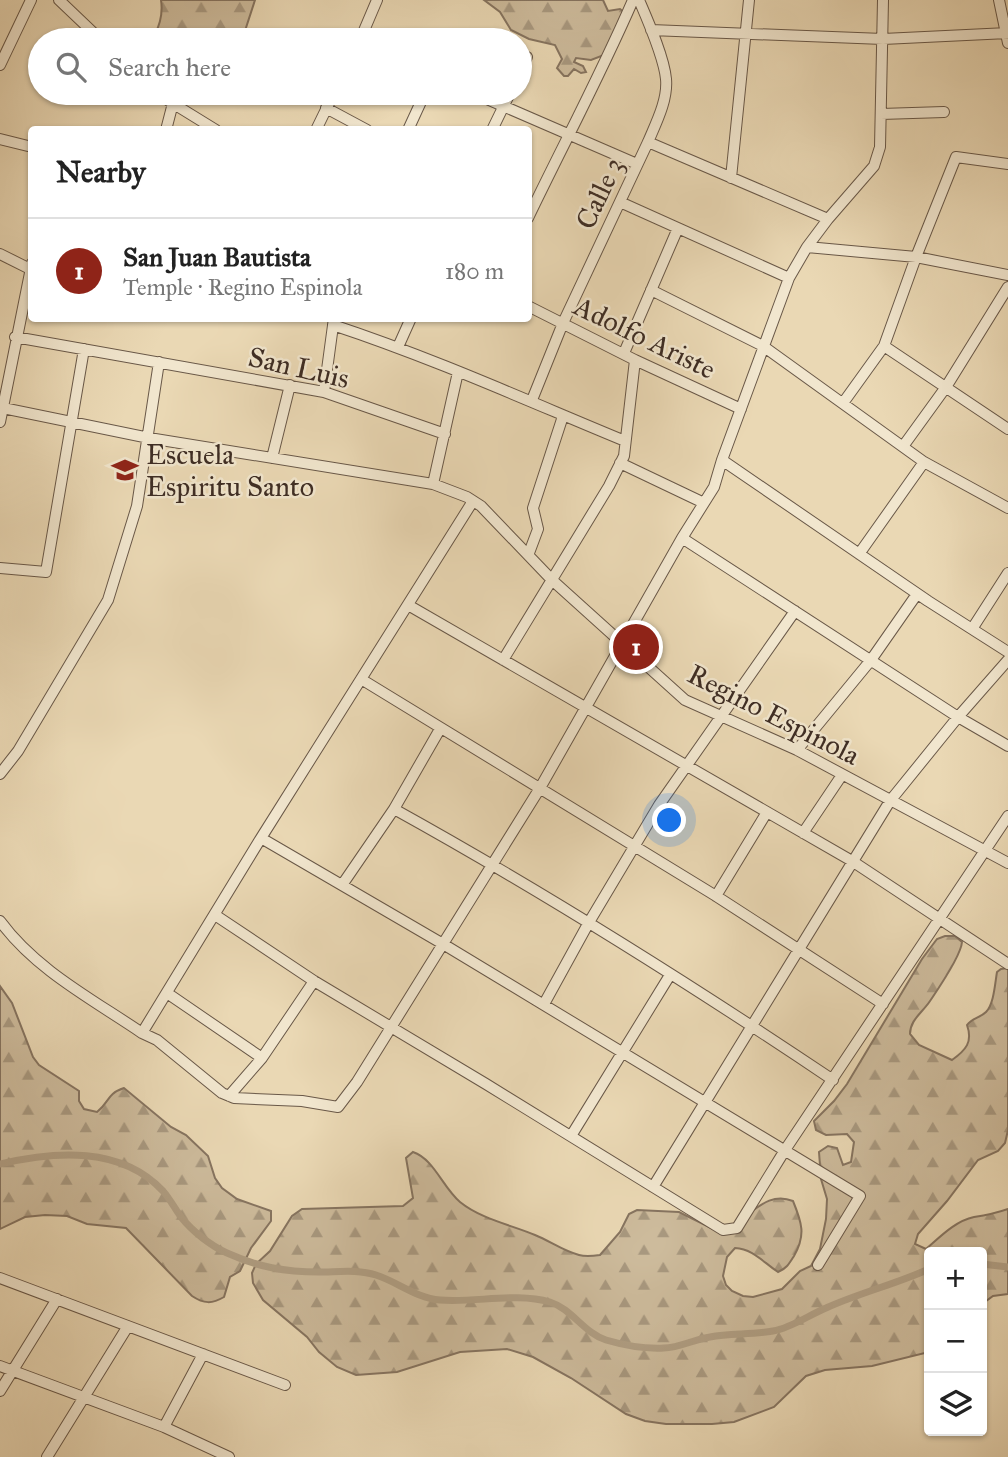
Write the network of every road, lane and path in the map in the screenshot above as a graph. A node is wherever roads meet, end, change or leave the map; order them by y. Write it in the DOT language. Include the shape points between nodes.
graph roads {
  1 [pos="31,0"];
  2 [pos="59,0"];
  3 [pos="377,0"];
  4 [pos="634,0"];
  5 [pos="639,0"];
  6 [pos="749,0"];
  7 [pos="883,0"];
  8 [pos="999,0"];
  9 [pos="88,28"];
  10 [pos="365,28"];
  11 [pos="651,30"];
  12 [pos="744,34"];
  13 [pos="1007,36"];
  14 [pos="883,39"];
  15 [pos="0,65"];
  16 [pos="172,105"];
  17 [pos="176,105"];
  18 [pos="328,105"];
  19 [pos="419,105"];
  20 [pos="503,106"];
  21 [pos="326,108"];
  22 [pos="944,112"];
  23 [pos="881,114"];
  24 [pos="167,126"];
  25 [pos="210,126"];
  26 [pos="318,126"];
  27 [pos="360,126"];
  28 [pos="410,126"];
  29 [pos="494,126"];
  30 [pos="567,135"];
  31 [pos="0,139"];
  32 [pos="648,142"];
  33 [pos="28,146"];
  34 [pos="637,164"];
  35 [pos="1008,164"];
  36 [pos="731,178"];
  37 [pos="621,202"];
  38 [pos="532,209"];
  39 [pos="828,219"];
  40 [pos="678,228"];
  41 [pos="807,247"];
  42 [pos="0,254"];
  43 [pos="916,257"];
  44 [pos="28,267"];
  45 [pos="1008,275"];
  46 [pos="789,278"];
  47 [pos="28,281"];
  48 [pos="1008,287"];
  49 [pos="651,290"];
  50 [pos="532,308"];
  51 [pos="334,322"];
  52 [pos="409,322"];
  53 [pos="564,323"];
  54 [pos="15,337"];
  55 [pos="763,346"];
  56 [pos="884,346"];
  57 [pos="398,347"];
  58 [pos="84,349"];
  59 [pos="624,353"];
  60 [pos="635,360"];
  61 [pos="159,362"];
  62 [pos="458,372"];
  63 [pos="290,386"];
  64 [pos="946,387"];
  65 [pos="324,392"];
  66 [pos="532,400"];
  67 [pos="3,401"];
  68 [pos="843,403"];
  69 [pos="741,409"];
  70 [pos="564,416"];
  71 [pos="0,422"];
  72 [pos="72,422"];
  73 [pos="1008,429"];
  74 [pos="445,434"];
  75 [pos="149,438"];
  76 [pos="625,441"];
  77 [pos="904,445"];
  78 [pos="272,458"];
  79 [pos="722,460"];
  80 [pos="924,462"];
  81 [pos="621,463"];
  82 [pos="433,484"];
  83 [pos="473,501"];
  84 [pos="704,503"];
  85 [pos="1008,508"];
  86 [pos="682,538"];
  87 [pos="529,553"];
  88 [pos="859,554"];
  89 [pos="0,568"];
  90 [pos="1008,573"];
  91 [pos="552,580"];
  92 [pos="917,594"];
  93 [pos="408,605"];
  94 [pos="794,611"];
  95 [pos="972,629"];
  96 [pos="623,644"];
  97 [pos="1008,652"];
  98 [pos="503,660"];
  99 [pos="871,660"];
  100 [pos="1008,660"];
  101 [pos="361,679"];
  102 [pos="587,706"];
  103 [pos="719,717"];
  104 [pos="958,717"];
  105 [pos="440,729"];
  106 [pos="1008,746"];
  107 [pos="797,750"];
  108 [pos="685,765"];
  109 [pos="0,774"];
  110 [pos="842,775"];
  111 [pos="540,788"];
  112 [pos="890,801"];
  113 [pos="394,809"];
  114 [pos="767,812"];
  115 [pos="1008,816"];
  116 [pos="803,833"];
  117 [pos="261,838"];
  118 [pos="634,847"];
  119 [pos="985,851"];
  120 [pos="852,861"];
  121 [pos="1008,863"];
  122 [pos="494,864"];
  123 [pos="342,885"];
  124 [pos="716,896"];
  125 [pos="215,915"];
  126 [pos="940,918"];
  127 [pos="0,921"];
  128 [pos="588,924"];
  129 [pos="443,944"];
  130 [pos="798,949"];
  131 [pos="1008,964"];
  132 [pos="670,975"];
  133 [pos="314,981"];
  134 [pos="167,993"];
  135 [pos="544,1004"];
  136 [pos="883,1004"];
  137 [pos="751,1025"];
  138 [pos="390,1028"];
  139 [pos="142,1033"];
  140 [pos="623,1052"];
  141 [pos="262,1058"];
  142 [pos="833,1080"];
  143 [pos="229,1096"];
  144 [pos="705,1100"];
  145 [pos="571,1136"];
  146 [pos="785,1150"];
  147 [pos="653,1187"];
  148 [pos="818,1265"];
  149 [pos="0,1278"];
  150 [pos="57,1299"];
  151 [pos="128,1326"];
  152 [pos="203,1354"];
  153 [pos="0,1366"];
  154 [pos="12,1371"];
  155 [pos="285,1385"];
  156 [pos="0,1391"];
  157 [pos="84,1398"];
  158 [pos="164,1427"];
  159 [pos="230,1456"];
  160 [pos="47,1457"];
  1 -- 15 [label="street"];
  2 -- 9 [label="street"];
  3 -- 10 [label="street"];
  4 -- 30 [label="street"];
  5 -- 11 [label="street, Calle 3"];
  6 -- 12 [label="street"];
  7 -- 14 [label="street"];
  8 -- 13 [label="street"];
  11 -- 12 [label="street"];
  11 -- 32 [label="street, Calle 3" via="666,78 660,116"];
  12 -- 14 [label="street"];
  12 -- 36 [label="street"];
  13 -- 14 [label="street"];
  14 -- 23 [label="street"];
  16 -- 24 [label="street"];
  17 -- 25 [label="street"];
  18 -- 21 [label="street"];
  19 -- 28 [label="street"];
  20 -- 29 [label="street"];
  20 -- 30 [label="street"];
  21 -- 26 [label="street"];
  21 -- 27 [label="street"];
  22 -- 23 [label="street"];
  23 -- 39 [label="street" via="874,166"];
  30 -- 34 [label="street"];
  30 -- 38 [label="street"];
  31 -- 33 [label="street"];
  32 -- 34 [label="street, Calle 3"];
  32 -- 36 [label="street"];
  34 -- 37 [label="street, Calle 3"];
  35 -- 43 [label="street" via="956,157"];
  36 -- 39 [label="street"];
  37 -- 40 [label="street"];
  37 -- 53 [label="street, Calle 3"];
  39 -- 41 [label="street"];
  40 -- 46 [label="street"];
  40 -- 49 [label="street"];
  41 -- 43 [label="street"];
  41 -- 46 [label="street"];
  42 -- 44 [label="street"];
  43 -- 45 [label="street"];
  43 -- 56 [label="street"];
  46 -- 55 [label="street"];
  47 -- 54 [label="street"];
  48 -- 64 [label="street"];
  49 -- 55 [label="street"];
  49 -- 59 [label="street"];
  50 -- 53 [label="street, Adolfo Ariste"];
  51 -- 57 [label="street"];
  51 -- 65 [label="street"];
  52 -- 57 [label="street"];
  53 -- 59 [label="street, Adolfo Ariste"];
  53 -- 66 [label="street, Calle 3"];
  54 -- 58 [label="street, San Luis"];
  54 -- 67 [label="street"];
  55 -- 68 [label="street"];
  55 -- 69 [label="street"];
  56 -- 64 [label="street"];
  56 -- 68 [label="street"];
  57 -- 62 [label="street"];
  58 -- 61 [label="street, San Luis"];
  58 -- 72 [label="street"];
  59 -- 60 [label="street, Adolfo Ariste"];
  60 -- 69 [label="street, Adolfo Ariste"];
  60 -- 76 [label="street"];
  61 -- 63 [label="street, San Luis"];
  61 -- 75 [label="street"];
  62 -- 66 [label="street"];
  62 -- 74 [label="street"];
  63 -- 65 [label="street, San Luis"];
  63 -- 78 [label="street"];
  64 -- 73 [label="street"];
  64 -- 77 [label="street"];
  65 -- 74 [label="street, San Luis"];
  66 -- 70 [label="street"];
  67 -- 71 [label="street"];
  67 -- 72 [label="street, Regino Espinola"];
  68 -- 77 [label="street"];
  69 -- 79 [label="street"];
  70 -- 76 [label="street"];
  70 -- 87 [label="street" via="533,508 538,529"];
  72 -- 75 [label="street, Regino Espinola"];
  72 -- 89 [label="street" via="46,572"];
  74 -- 82 [label="street"];
  75 -- 78 [label="street, Regino Espinola"];
  75 -- 109 [label="street" via="137,506 108,600 25,741"];
  76 -- 81 [label="street"];
  77 -- 80 [label="street"];
  78 -- 82 [label="street, Regino Espinola"];
  79 -- 84 [label="street"];
  79 -- 88 [label="street"];
  80 -- 85 [label="street"];
  80 -- 88 [label="street"];
  81 -- 84 [label="street"];
  81 -- 91 [label="street"];
  82 -- 83 [label="street, Regino Espinola"];
  83 -- 87 [label="street, Regino Espinola"];
  83 -- 93 [label="street"];
  84 -- 86 [label="street"];
  86 -- 94 [label="street"];
  86 -- 96 [label="street"];
  87 -- 91 [label="street, Regino Espinola"];
  88 -- 92 [label="street"];
  90 -- 95 [label="street"];
  91 -- 96 [label="street, Regino Espinola"];
  91 -- 98 [label="street"];
  92 -- 95 [label="street"];
  92 -- 99 [label="street"];
  93 -- 98 [label="street"];
  93 -- 101 [label="street"];
  94 -- 99 [label="street"];
  94 -- 103 [label="street"];
  95 -- 97 [label="street"];
  96 -- 102 [label="street"];
  96 -- 103 [label="street, Regino Espinola" via="685,700"];
  98 -- 102 [label="street"];
  99 -- 104 [label="street"];
  99 -- 107 [label="street"];
  100 -- 104 [label="street"];
  101 -- 105 [label="street"];
  101 -- 117 [label="street"];
  102 -- 108 [label="street"];
  102 -- 111 [label="street"];
  103 -- 107 [label="street, Regino Espinola"];
  103 -- 108 [label="street"];
  104 -- 106 [label="street"];
  104 -- 112 [label="street"];
  105 -- 111 [label="street"];
  105 -- 113 [label="street"];
  107 -- 110 [label="street, Regino Espinola"];
  108 -- 114 [label="street"];
  108 -- 118 [label="street"];
  110 -- 112 [label="street, Regino Espinola"];
  110 -- 116 [label="street"];
  111 -- 118 [label="street"];
  111 -- 122 [label="street"];
  112 -- 119 [label="street, Regino Espinola"];
  112 -- 120 [label="street"];
  113 -- 122 [label="street"];
  113 -- 123 [label="street"];
  114 -- 116 [label="street"];
  114 -- 124 [label="street"];
  115 -- 119 [label="street"];
  116 -- 120 [label="street"];
  117 -- 123 [label="street"];
  117 -- 125 [label="street"];
  118 -- 124 [label="street"];
  118 -- 128 [label="street"];
  119 -- 121 [label="street, Regino Espinola"];
  119 -- 126 [label="street"];
  120 -- 126 [label="street"];
  120 -- 130 [label="street"];
  122 -- 128 [label="street"];
  122 -- 129 [label="street"];
  123 -- 129 [label="street"];
  124 -- 130 [label="street"];
  125 -- 133 [label="street"];
  125 -- 134 [label="street"];
  126 -- 131 [label="street"];
  126 -- 136 [label="street"];
  127 -- 139 [label="street" via="48,970"];
  128 -- 132 [label="street"];
  128 -- 135 [label="street"];
  129 -- 135 [label="street"];
  129 -- 138 [label="street"];
  130 -- 136 [label="street"];
  130 -- 137 [label="street"];
  132 -- 137 [label="street"];
  132 -- 140 [label="street"];
  133 -- 138 [label="street"];
  133 -- 141 [label="street"];
  134 -- 139 [label="street"];
  134 -- 141 [label="street"];
  135 -- 140 [label="street"];
  136 -- 142 [label="street"];
  137 -- 142 [label="street"];
  137 -- 144 [label="street"];
  138 -- 143 [label="street" via="338,1107"];
  138 -- 145 [label="street"];
  139 -- 143 [label="street" via="158,1040"];
  140 -- 144 [label="street"];
  140 -- 145 [label="street"];
  141 -- 143 [label="street"];
  142 -- 146 [label="street"];
  144 -- 146 [label="street"];
  144 -- 147 [label="street"];
  145 -- 147 [label="street"];
  146 -- 147 [label="street" via="737,1228 723,1230"];
  146 -- 148 [label="street" via="860,1196"];
  149 -- 150 [label="street"];
  150 -- 151 [label="street"];
  150 -- 154 [label="street"];
  151 -- 152 [label="street"];
  151 -- 157 [label="street"];
  152 -- 155 [label="street"];
  152 -- 158 [label="street"];
  153 -- 154 [label="street"];
  154 -- 156 [label="street"];
  154 -- 157 [label="street"];
  157 -- 158 [label="street"];
  157 -- 160 [label="street"];
  158 -- 159 [label="street"];
}
